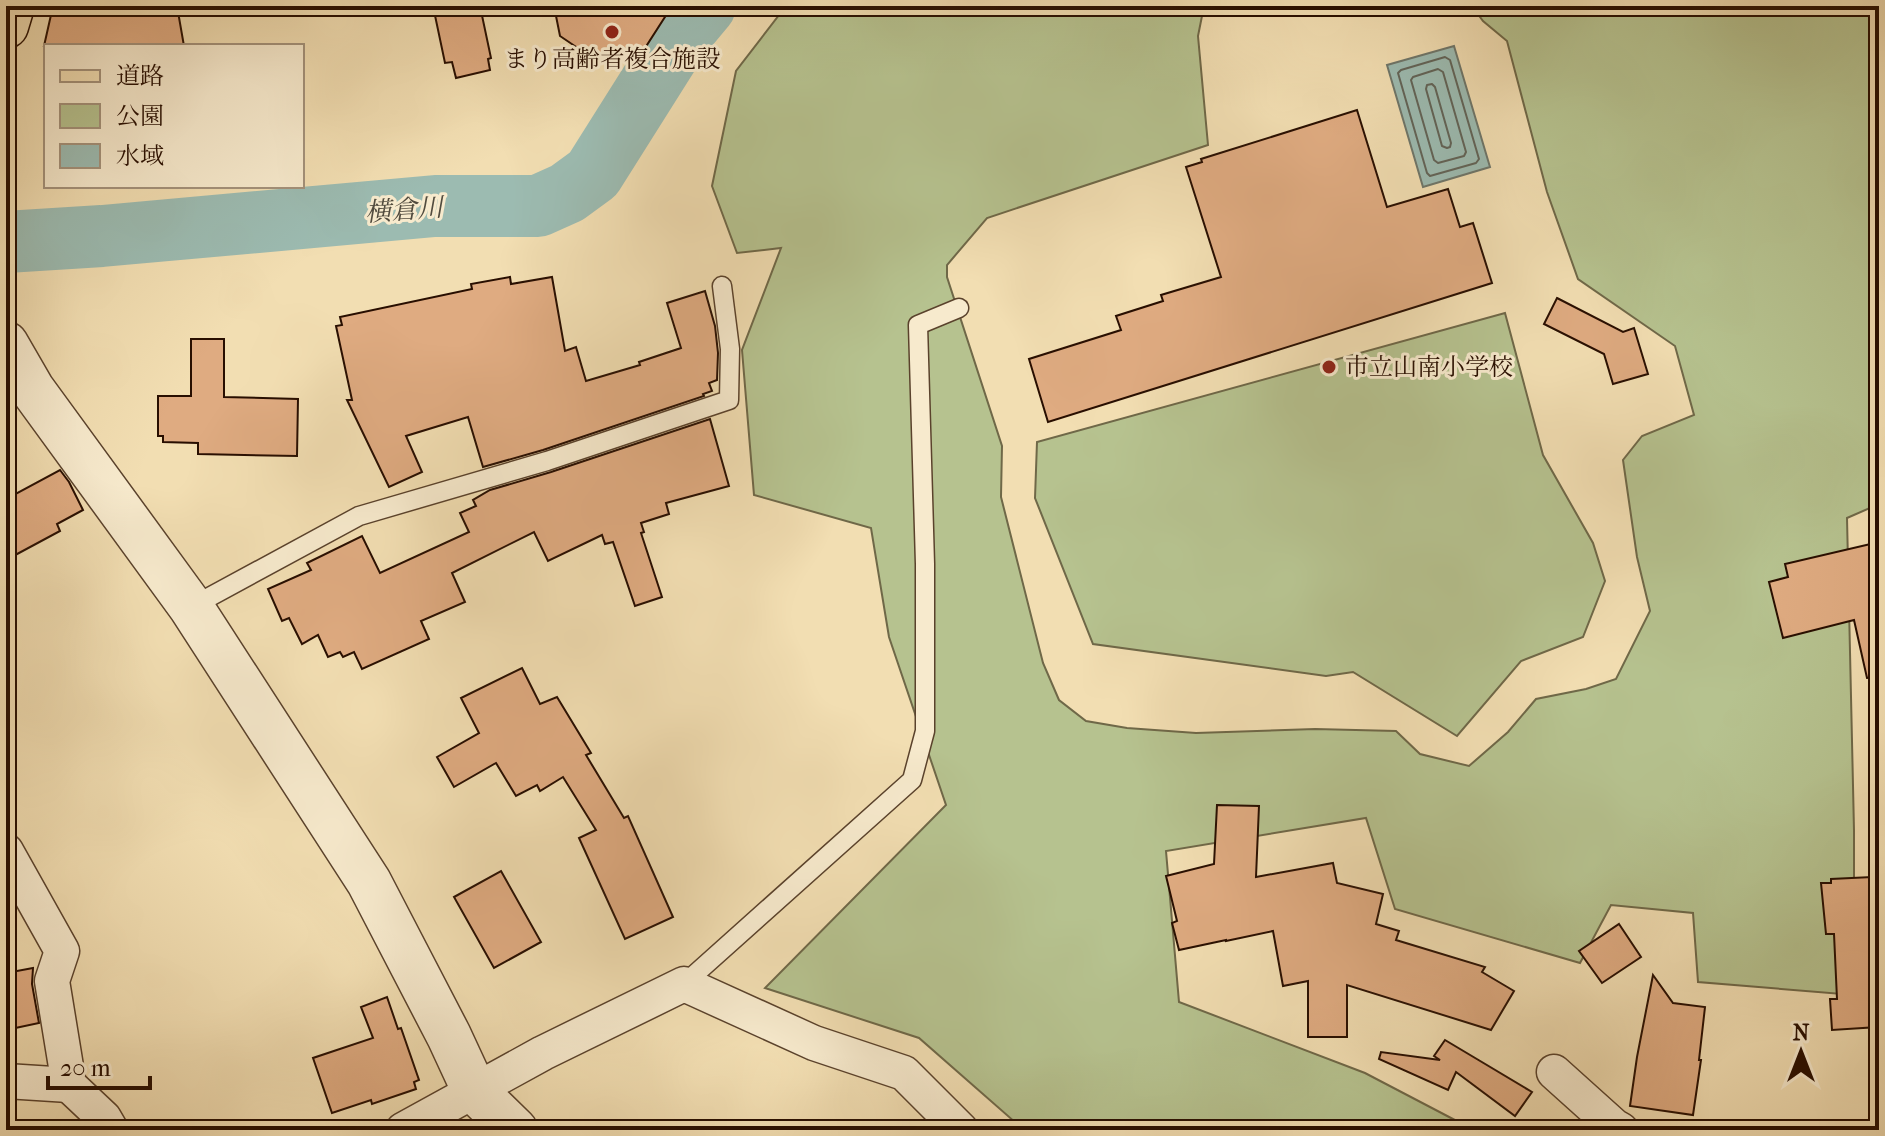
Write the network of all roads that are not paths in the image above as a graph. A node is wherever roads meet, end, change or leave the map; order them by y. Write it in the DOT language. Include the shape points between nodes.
graph roads {
  1 [pos="722,286"];
  2 [pos="959,308"];
  3 [pos="6,344"];
  4 [pos="191,607"];
  5 [pos="6,851"];
  6 [pos="684,984"];
  7 [pos="1554,1072"];
  8 [pos="6,1081"];
  9 [pos="69,1085"];
  10 [pos="474,1090"];
  11 [pos="111,1130"];
  12 [pos="403,1130"];
  13 [pos="515,1130"];
  14 [pos="961,1130"];
  15 [pos="1621,1130"];
  1 -- 4 [label="lane" via="730,349 729,400 359,516"];
  2 -- 6 [label="lane" via="918,325 925,731 912,780"];
  3 -- 4 [label="street" via="32,389"];
  4 -- 10 [label="street" via="369,882"];
  5 -- 9 [label="street" via="62,951 52,981"];
  6 -- 10 [label="street"];
  6 -- 14 [label="street" via="814,1043 904,1073"];
  7 -- 15 [label="street"];
  8 -- 9 [label="street"];
  9 -- 11 [label="street"];
  10 -- 12 [label="street"];
  10 -- 13 [label="street"];
}
